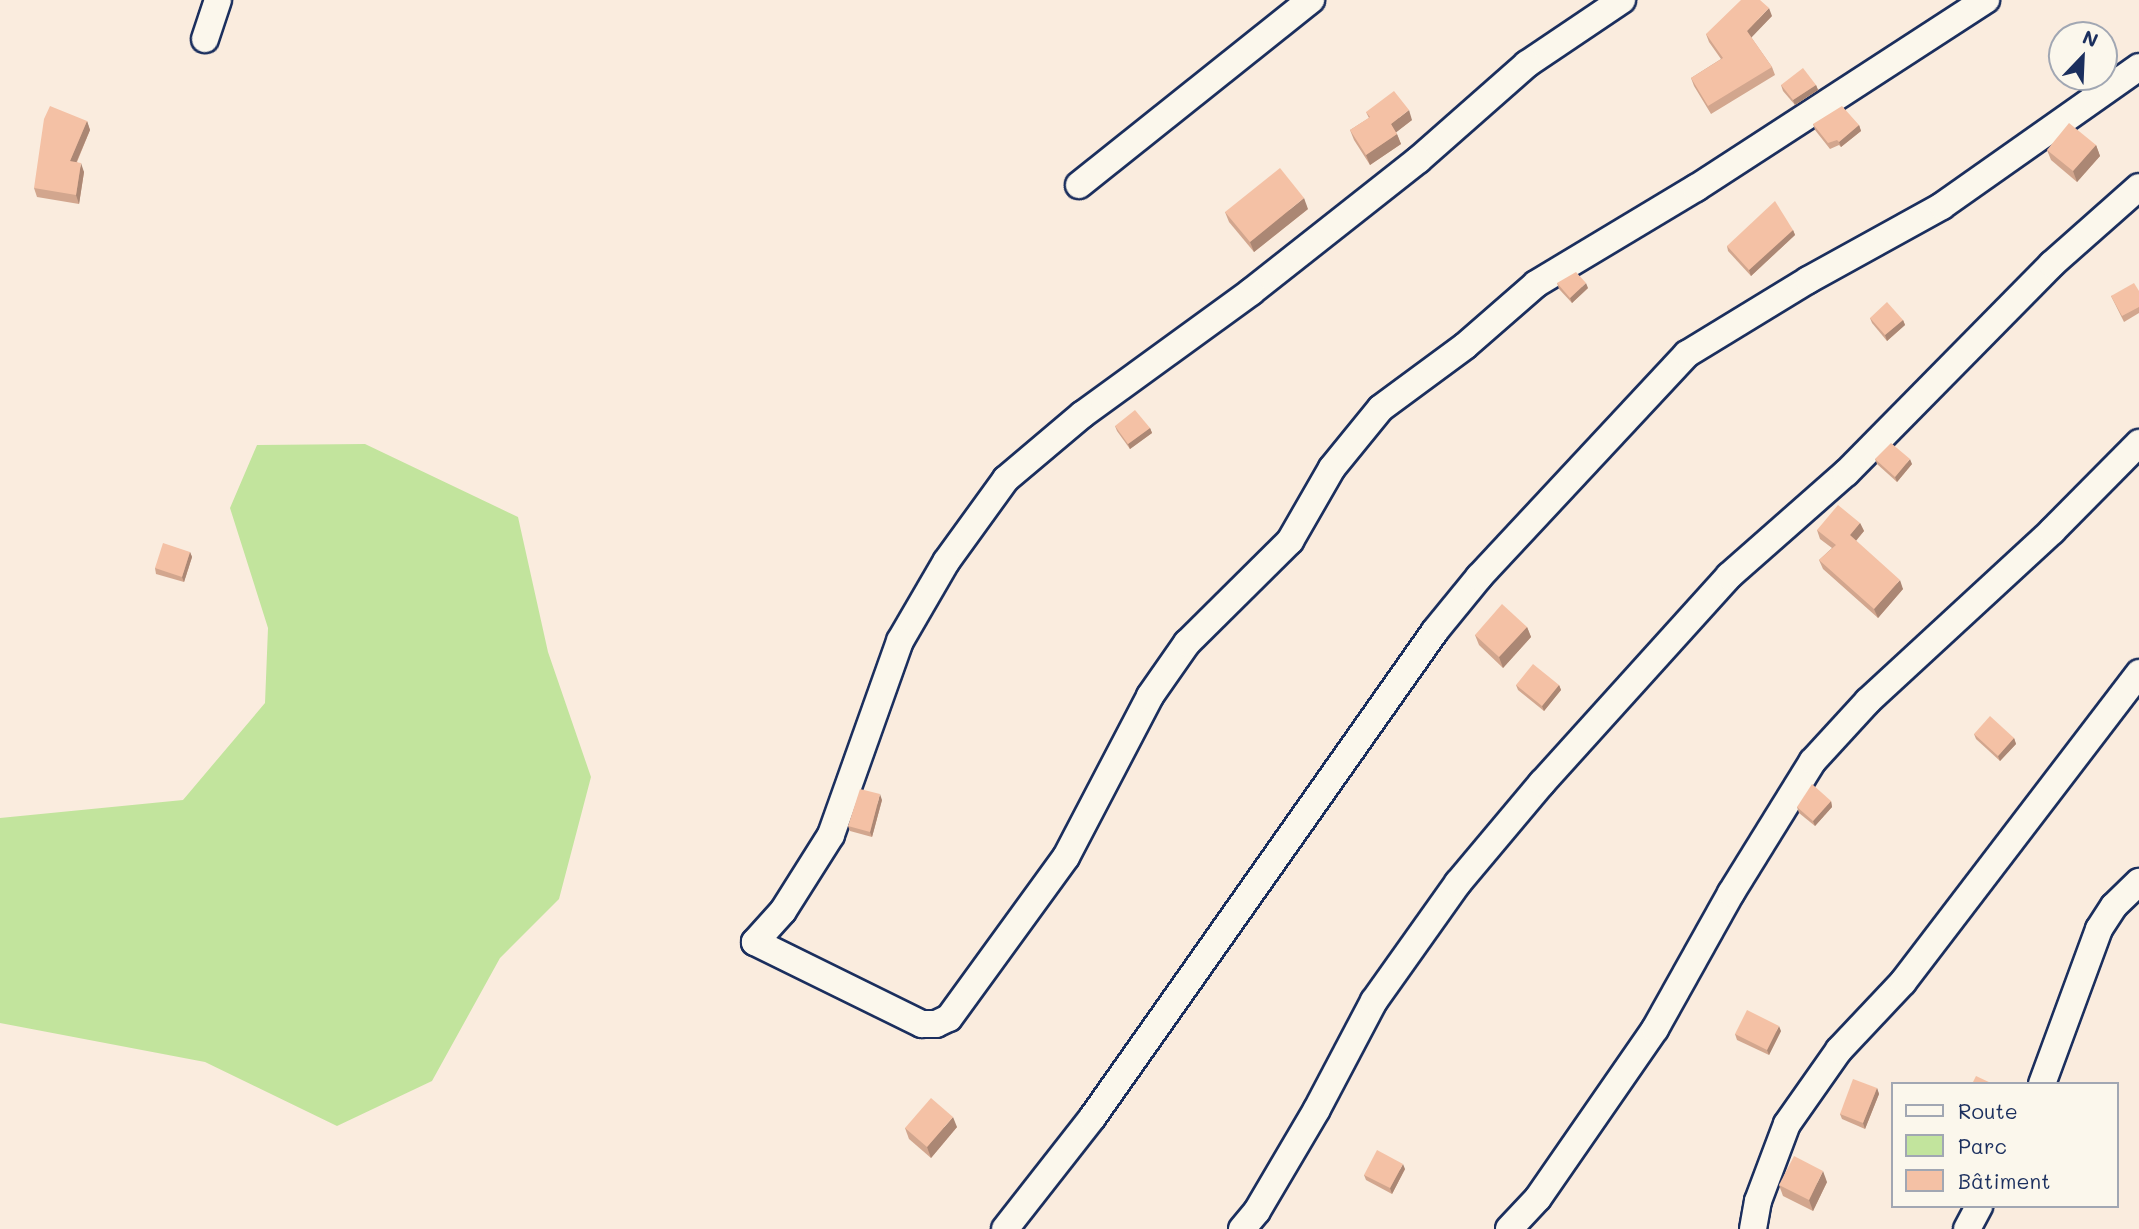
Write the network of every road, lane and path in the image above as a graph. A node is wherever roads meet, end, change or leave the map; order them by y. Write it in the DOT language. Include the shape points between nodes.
graph roads {
  1 [pos="218,0"];
  2 [pos="1311,0"];
  3 [pos="1622,0"];
  4 [pos="1986,0"];
  5 [pos="205,39"];
  6 [pos="2139,68"];
  7 [pos="1079,185"];
  8 [pos="2139,187"];
  9 [pos="2139,443"];
  10 [pos="2139,673"];
  11 [pos="2139,881"];
  12 [pos="2043,1082"];
  13 [pos="1978,1208"];
  14 [pos="1005,1229"];
  15 [pos="1242,1229"];
  16 [pos="1509,1229"];
  17 [pos="1753,1229"];
  18 [pos="1967,1229"];
  1 -- 5 [label="street"];
  2 -- 7 [label="street"];
  3 -- 4 [label="street" via="1527,64 1418,160 1251,292 1083,414 1006,479 946,562 900,641 831,835 783,911 755,942 922,1024 949,1018 1066,856 1150,696 1187,643 1290,541 1332,468 1381,408 1465,346 1536,284 1696,188"];
  6 -- 14 [label="street" via="1942,206 1808,279 1687,354 1479,577 1436,631 1092,1118"];
  8 -- 15 [label="street" via="2052,264 1846,473 1729,576 1542,783 1458,883 1374,1001 1317,1109"];
  9 -- 16 [label="street" via="2052,531 1868,701 1813,761 1655,1029 1538,1198"];
  10 -- 17 [label="street" via="1911,972 1839,1050 1787,1124 1758,1201"];
  11 -- 12 [label="street" via="2099,929"];
  13 -- 18 [label="street"];
}
